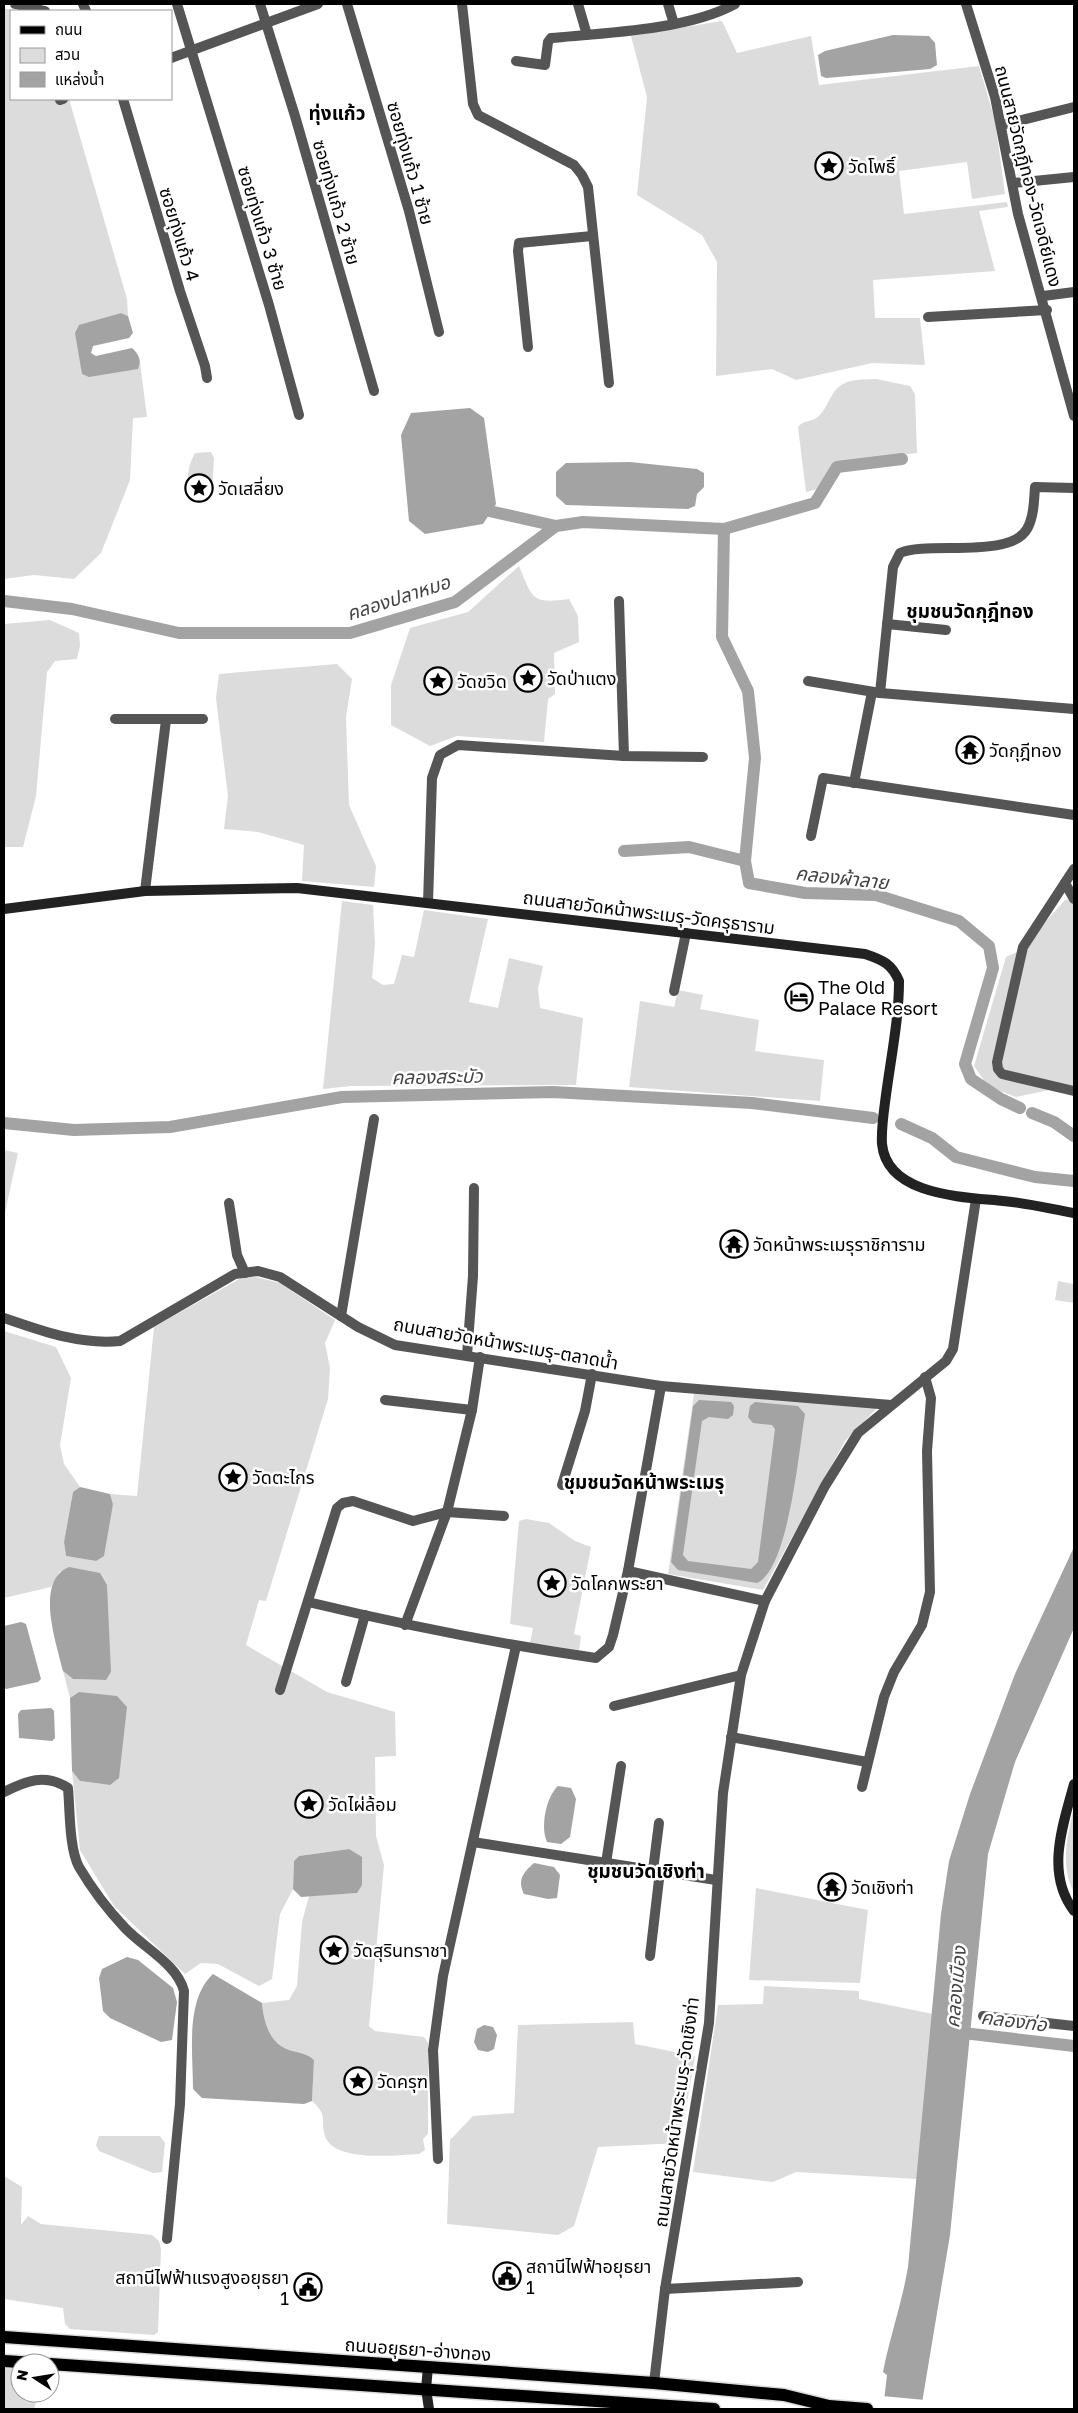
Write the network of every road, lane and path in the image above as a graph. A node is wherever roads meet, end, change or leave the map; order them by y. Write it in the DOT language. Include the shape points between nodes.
graph roads {
  1 [pos="15,4"];
  2 [pos="177,4"];
  3 [pos="260,4"];
  4 [pos="318,4"];
  5 [pos="347,4"];
  6 [pos="462,4"];
  7 [pos="578,4"];
  8 [pos="668,4"];
  9 [pos="734,4"];
  10 [pos="966,4"];
  11 [pos="35,6"];
  12 [pos="266,23"];
  13 [pos="674,24"];
  14 [pos="587,35"];
  15 [pos="192,50"];
  16 [pos="172,58"];
  17 [pos="516,61"];
  18 [pos="123,100"];
  19 [pos="1074,107"];
  20 [pos="1002,125"];
  21 [pos="1074,177"];
  22 [pos="1013,182"];
  23 [pos="592,236"];
  24 [pos="1074,292"];
  25 [pos="1043,296"];
  26 [pos="1047,310"];
  27 [pos="928,317"];
  28 [pos="439,332"];
  29 [pos="528,347"];
  30 [pos="207,378"];
  31 [pos="609,383"];
  32 [pos="374,391"];
  33 [pos="299,416"];
  34 [pos="1074,416"];
  35 [pos="1074,488"];
  36 [pos="619,602"];
  37 [pos="887,624"];
  38 [pos="946,630"];
  39 [pos="808,681"];
  40 [pos="876,692"];
  41 [pos="1074,709"];
  42 [pos="115,719"];
  43 [pos="203,719"];
  44 [pos="166,720"];
  45 [pos="624,756"];
  46 [pos="703,757"];
  47 [pos="854,783"];
  48 [pos="1074,815"];
  49 [pos="811,836"];
  50 [pos="1074,869"];
  51 [pos="1065,883"];
  52 [pos="144,891"];
  53 [pos="1074,899"];
  54 [pos="428,903"];
  55 [pos="4,909"];
  56 [pos="686,933"];
  57 [pos="674,991"];
  58 [pos="1074,1091"];
  59 [pos="374,1119"];
  60 [pos="474,1188"];
  61 [pos="976,1199"];
  62 [pos="230,1203"];
  63 [pos="1074,1213"];
  64 [pos="245,1273"];
  65 [pos="341,1316"];
  66 [pos="4,1318"];
  67 [pos="468,1355"];
  68 [pos="480,1357"];
  69 [pos="592,1374"];
  70 [pos="925,1377"];
  71 [pos="661,1386"];
  72 [pos="385,1400"];
  73 [pos="891,1404"];
  74 [pos="472,1410"];
  75 [pos="562,1486"];
  76 [pos="446,1512"];
  77 [pos="504,1516"];
  78 [pos="628,1571"];
  79 [pos="765,1601"];
  80 [pos="308,1602"];
  81 [pos="366,1615"];
  82 [pos="405,1625"];
  83 [pos="516,1646"];
  84 [pos="741,1675"];
  85 [pos="346,1682"];
  86 [pos="280,1690"];
  87 [pos="614,1706"];
  88 [pos="731,1737"];
  89 [pos="867,1762"];
  90 [pos="621,1766"];
  91 [pos="1074,1784"];
  92 [pos="862,1787"];
  93 [pos="4,1792"];
  94 [pos="659,1823"];
  95 [pos="473,1842"];
  96 [pos="606,1863"];
  97 [pos="656,1870"];
  98 [pos="716,1880"];
  99 [pos="1074,1911"];
  100 [pos="650,1956"];
  101 [pos="983,2016"];
  102 [pos="1074,2026"];
  103 [pos="438,2159"];
  104 [pos="167,2239"];
  105 [pos="798,2282"];
  106 [pos="665,2289"];
  107 [pos="4,2338"];
  108 [pos="60,2365"];
  109 [pos="428,2367"];
  110 [pos="654,2383"];
  111 [pos="426,2390"];
  112 [pos="830,2406"];
  113 [pos="692,2408"];
  114 [pos="429,2409"];
  115 [pos="714,2409"];
  116 [pos="810,2409"];
  117 [pos="862,2409"];
  118 [pos="867,2409"];
  1 -- 11 [label="street"];
  2 -- 15 [label="street, ซอยทุ่งแก้ว 3 ซ้าย"];
  3 -- 12 [label="street, ซอยทุ่งแก้ว 2 ซ้าย"];
  4 -- 12 [label="street"];
  5 -- 28 [label="street, ซอยทุ่งแก้ว 1 ซ้าย" via="409,211"];
  6 -- 23 [label="street" via="473,104 478,115 574,165 588,188"];
  7 -- 14 [label="street"];
  8 -- 13 [label="street"];
  9 -- 13 [label="street"];
  10 -- 20 [label="street, ถนนสายวัดกุฎีทอง-วัดเจดีย์แดง"];
  12 -- 15 [label="street"];
  12 -- 32 [label="street, ซอยทุ่งแก้ว 2 ซ้าย"];
  13 -- 14 [label="street"];
  14 -- 17 [label="street" via="551,38 545,65"];
  15 -- 16 [label="street"];
  15 -- 33 [label="street, ซอยทุ่งแก้ว 3 ซ้าย"];
  18 -- 30 [label="street, ซอยทุ่งแก้ว 4"];
  19 -- 20 [label="street"];
  20 -- 22 [label="street, ถนนสายวัดกุฎีทอง-วัดเจดีย์แดง"];
  21 -- 22 [label="street"];
  22 -- 25 [label="street, ถนนสายวัดกุฎีทอง-วัดเจดีย์แดง" via="1018,214"];
  23 -- 29 [label="street" via="519,243"];
  23 -- 31 [label="street"];
  24 -- 25 [label="street"];
  25 -- 26 [label="street, ถนนสายวัดกุฎีทอง-วัดเจดีย์แดง"];
  26 -- 27 [label="street"];
  26 -- 34 [label="street, ถนนสายวัดกุฎีทอง-วัดเจดีย์แดง"];
  35 -- 37 [label="street" via="1035,487 1027,530 1011,542 959,550 910,548 900,552 893,566"];
  36 -- 45 [label="street"];
  37 -- 38 [label="street"];
  37 -- 40 [label="street"];
  39 -- 40 [label="street"];
  40 -- 41 [label="street"];
  40 -- 47 [label="street"];
  42 -- 44 [label="street"];
  43 -- 44 [label="street"];
  44 -- 52 [label="street"];
  45 -- 46 [label="street"];
  45 -- 54 [label="street" via="458,745 440,755 432,778"];
  47 -- 48 [label="street"];
  47 -- 49 [label="street" via="823,778"];
  50 -- 51 [label="street"];
  51 -- 53 [label="street"];
  51 -- 58 [label="street" via="1023,947 997,1062 1002,1074"];
  52 -- 54 [label="street, ถนนสายวัดหน้าพระเมรุ-วัดครุธาราม" via="297,888"];
  52 -- 55 [label="street, ถนนสายวัดหน้าพระเมรุ-วัดครุธาราม"];
  54 -- 56 [label="street, ถนนสายวัดหน้าพระเมรุ-วัดครุธาราม"];
  56 -- 57 [label="street"];
  56 -- 61 [label="street, ถนนสายวัดหน้าพระเมรุ-วัดครุธาราม" via="865,954 884,960 894,969 899,981 882,1145 888,1163 902,1179 918,1188"];
  59 -- 65 [label="street"];
  60 -- 67 [label="street"];
  61 -- 63 [label="street, ถนนสายวัดหน้าพระเมรุ-วัดครุธาราม"];
  61 -- 70 [label="street, ถนนสายวัดหน้าพระเมรุ-วัดเชิงท่า" via="953,1349 946,1360"];
  62 -- 64 [label="street" via="237,1255"];
  64 -- 65 [label="street, ถนนสายวัดหน้าพระเมรุ-ตลาดน้ำ" via="258,1271 280,1277"];
  64 -- 66 [label="street, ถนนสายวัดหน้าพระเมรุ-ตลาดน้ำ" via="235,1274 120,1341 78,1341"];
  65 -- 67 [label="street, ถนนสายวัดหน้าพระเมรุ-ตลาดน้ำ" via="358,1328 395,1345"];
  67 -- 68 [label="street, ถนนสายวัดหน้าพระเมรุ-ตลาดน้ำ"];
  68 -- 69 [label="street, ถนนสายวัดหน้าพระเมรุ-ตลาดน้ำ"];
  68 -- 74 [label="street"];
  69 -- 71 [label="street, ถนนสายวัดหน้าพระเมรุ-ตลาดน้ำ"];
  69 -- 75 [label="street" via="585,1411"];
  70 -- 73 [label="street, ถนนสายวัดหน้าพระเมรุ-วัดเชิงท่า"];
  70 -- 89 [label="street" via="931,1398 927,1451 930,1592 922,1625 894,1672 884,1697"];
  71 -- 73 [label="street, ถนนสายวัดหน้าพระเมรุ-ตลาดน้ำ"];
  71 -- 78 [label="street"];
  72 -- 74 [label="street"];
  73 -- 79 [label="street, ถนนสายวัดหน้าพระเมรุ-วัดเชิงท่า" via="858,1433 825,1486"];
  74 -- 76 [label="street"];
  76 -- 77 [label="street"];
  76 -- 80 [label="street" via="413,1521 353,1501 343,1503 337,1508"];
  76 -- 82 [label="street"];
  78 -- 79 [label="street"];
  78 -- 83 [label="street" via="613,1635 604,1654 596,1658"];
  79 -- 84 [label="street, ถนนสายวัดหน้าพระเมรุ-วัดเชิงท่า"];
  80 -- 81 [label="street"];
  80 -- 86 [label="street"];
  81 -- 82 [label="street"];
  81 -- 85 [label="street"];
  82 -- 83 [label="street"];
  83 -- 95 [label="street"];
  84 -- 87 [label="street"];
  84 -- 88 [label="street, ถนนสายวัดหน้าพระเมรุ-วัดเชิงท่า"];
  88 -- 89 [label="street"];
  88 -- 98 [label="street, ถนนสายวัดหน้าพระเมรุ-วัดเชิงท่า"];
  89 -- 92 [label="street"];
  90 -- 96 [label="street"];
  91 -- 99 [label="street" via="1060,1836 1058,1863 1062,1891"];
  93 -- 104 [label="street" via="26,1781 44,1779 68,1788 78,1865 126,1929 180,1978 184,1991 180,2104"];
  94 -- 97 [label="street"];
  95 -- 96 [label="street"];
  95 -- 103 [label="street" via="443,1976 433,2050"];
  96 -- 97 [label="street"];
  97 -- 98 [label="street"];
  97 -- 100 [label="street"];
  98 -- 106 [label="street, ถนนสายวัดหน้าพระเมรุ-วัดเชิงท่า" via="709,2023"];
  101 -- 102 [label="street"];
  105 -- 106 [label="street"];
  106 -- 110 [label="street, ถนนสายวัดหน้าพระเมรุ-วัดเชิงท่า"];
  107 -- 109 [label="main road, ถนนอยุธยา-อ่างทอง"];
  108 -- 111 [label="main road"];
  109 -- 110 [label="main road, ถนนอยุธยา-อ่างทอง"];
  109 -- 111 [label="street"];
  110 -- 112 [label="main road, ถนนอยุธยา-อ่างทอง" via="784,2395"];
  111 -- 113 [label="main road"];
  111 -- 114 [label="street"];
  112 -- 116 [label="main road, ถนนอยุธยา-อ่างทอง"];
  112 -- 117 [label="main road, ถนนอยุธยา-อ่างทอง"];
  113 -- 115 [label="main road"];
  117 -- 118 [label="main road, ถนนอยุธยา-อ่างทอง"];
}
